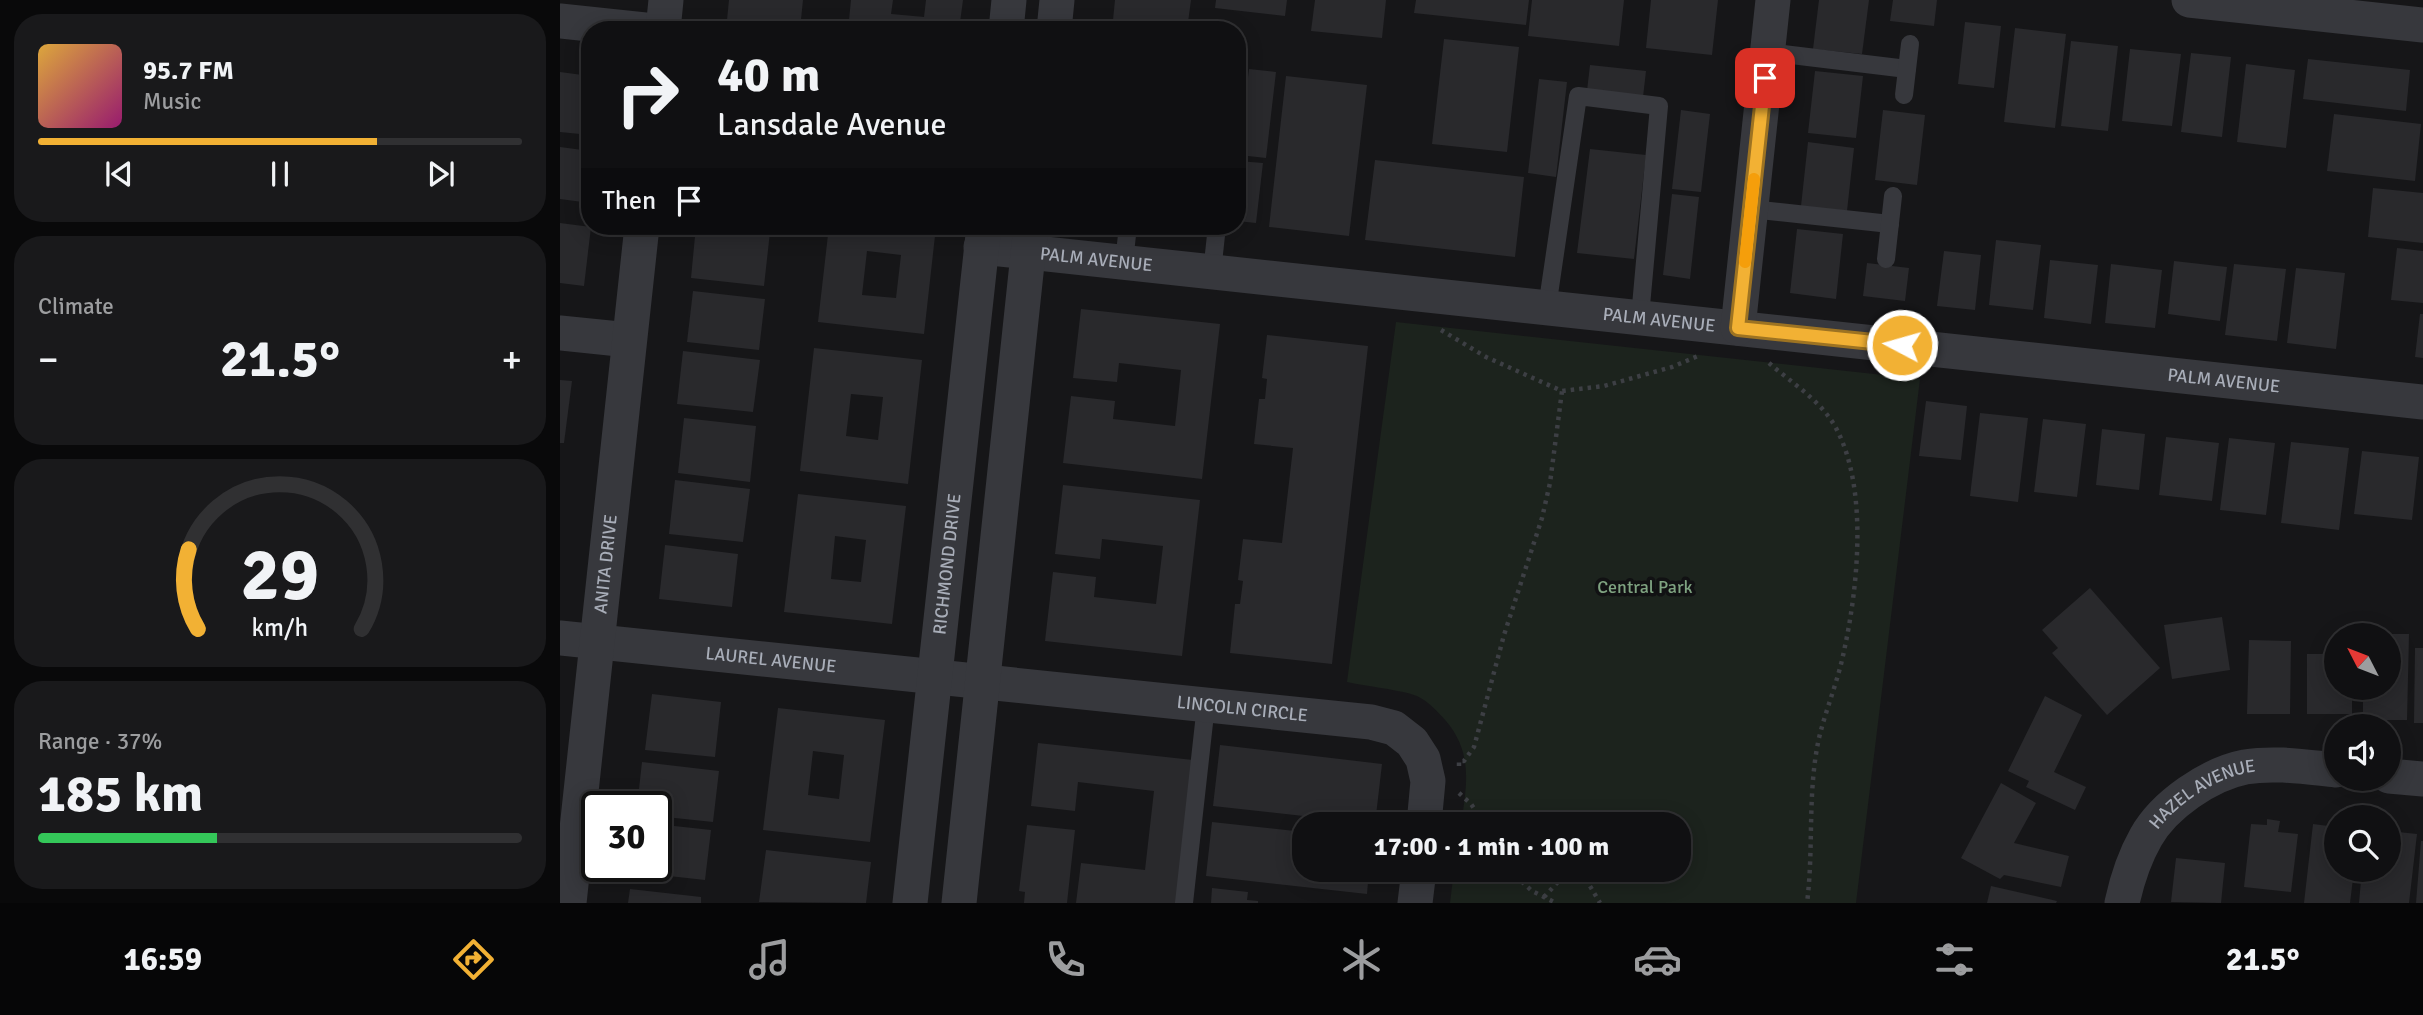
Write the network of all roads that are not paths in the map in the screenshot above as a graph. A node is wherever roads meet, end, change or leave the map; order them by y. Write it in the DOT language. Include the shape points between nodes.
graph roads {
  1 [pos="666,0"];
  2 [pos="1009,0"];
  3 [pos="1057,0"];
  4 [pos="1773,0"];
  5 [pos="2189,0"];
  6 [pos="560,20"];
  7 [pos="664,21"];
  8 [pos="1007,21"];
  9 [pos="1055,21"];
  10 [pos="581,22"];
  11 [pos="2423,25"];
  12 [pos="1910,44"];
  13 [pos="1767,52"];
  14 [pos="1907,69"];
  15 [pos="1904,95"];
  16 [pos="1893,196"];
  17 [pos="1751,209"];
  18 [pos="1890,224"];
  19 [pos="641,235"];
  20 [pos="1127,235"];
  21 [pos="1216,235"];
  22 [pos="982,236"];
  23 [pos="1030,239"];
  24 [pos="1886,259"];
  25 [pos="1124,262"];
  26 [pos="1212,272"];
  27 [pos="1547,308"];
  28 [pos="1640,317"];
  29 [pos="1738,328"];
  30 [pos="560,333"];
  31 [pos="629,340"];
  32 [pos="2423,402"];
  33 [pos="560,638"];
  34 [pos="597,642"];
  35 [pos="935,677"];
  36 [pos="982,682"];
  37 [pos="1206,705"];
  38 [pos="2324,769"];
  39 [pos="2401,777"];
  40 [pos="2423,779"];
  41 [pos="1425,812"];
  42 [pos="1418,882"];
  43 [pos="569,903"];
  44 [pos="911,903"];
  45 [pos="959,903"];
  46 [pos="1184,903"];
  47 [pos="1415,903"];
  48 [pos="2122,903"];
  1 -- 7 [label="street"];
  2 -- 8 [label="street"];
  3 -- 9 [label="street"];
  4 -- 13 [label="street"];
  5 -- 11 [label="street"];
  6 -- 10 [label="street"];
  12 -- 14 [label="lane"];
  13 -- 14 [label="lane"];
  13 -- 17 [label="street"];
  14 -- 15 [label="lane"];
  16 -- 18 [label="lane"];
  17 -- 18 [label="lane"];
  17 -- 29 [label="street"];
  18 -- 24 [label="lane"];
  19 -- 31 [label="street, ANITA DRIVE"];
  20 -- 25 [label="lane"];
  21 -- 26 [label="lane"];
  22 -- 23 [label="street, PALM AVENUE"];
  22 -- 35 [label="street, RICHMOND DRIVE"];
  23 -- 25 [label="street, PALM AVENUE"];
  23 -- 36 [label="street"];
  25 -- 26 [label="street, PALM AVENUE"];
  26 -- 27 [label="street, PALM AVENUE"];
  27 -- 28 [label="street, PALM AVENUE"];
  27 -- 28 [label="lane" via="1578,96 1660,106"];
  28 -- 29 [label="street, PALM AVENUE"];
  29 -- 32 [label="street, PALM AVENUE"];
  30 -- 31 [label="street"];
  31 -- 34 [label="street, ANITA DRIVE"];
  33 -- 34 [label="street, LAUREL AVENUE"];
  34 -- 35 [label="street, LAUREL AVENUE"];
  34 -- 43 [label="street, ANITA DRIVE"];
  35 -- 36 [label="street, LAUREL AVENUE"];
  35 -- 44 [label="street, RICHMOND DRIVE"];
  36 -- 37 [label="street, LINCOLN CIRCLE"];
  36 -- 45 [label="street"];
  37 -- 41 [label="street, LINCOLN CIRCLE" via="1394,728 1412,742 1423,759 1428,781"];
  37 -- 46 [label="lane"];
  38 -- 48 [label="street, HAZEL AVENUE" via="2244,767 2204,782 2172,807 2146,836 2129,873"];
  39 -- 40 [label="street"];
  42 -- 47 [label="street"];
}
